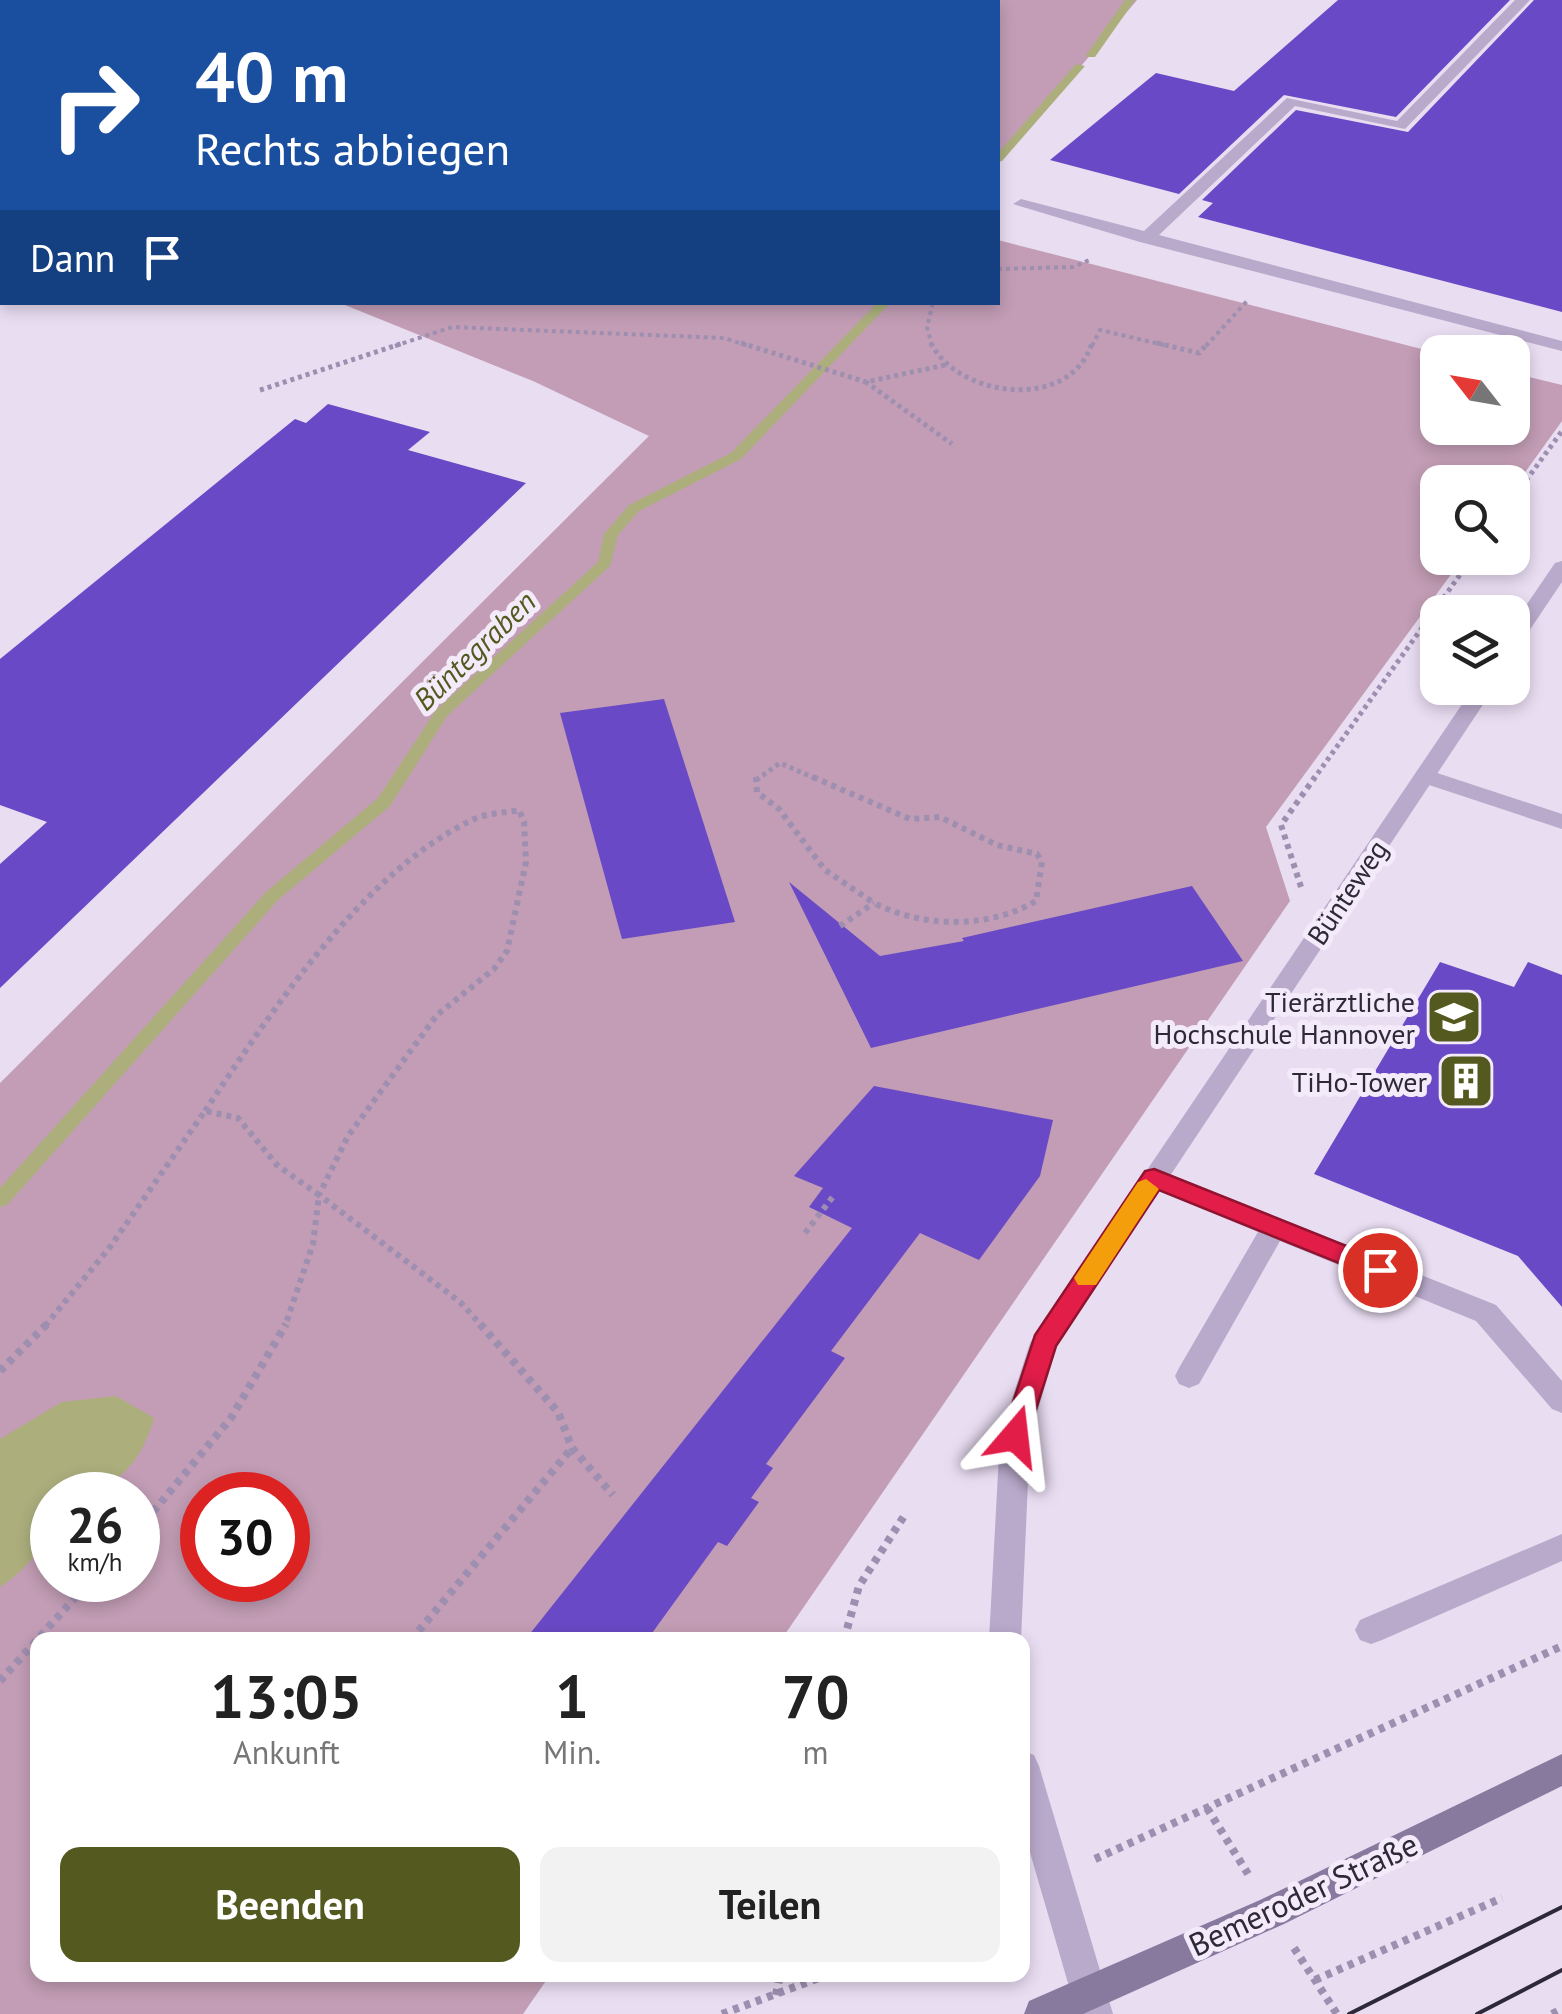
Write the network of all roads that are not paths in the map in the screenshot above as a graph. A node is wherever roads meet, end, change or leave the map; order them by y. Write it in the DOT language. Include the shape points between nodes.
graph roads {
  1 [pos="1523,0"];
  2 [pos="1021,204"];
  3 [pos="1146,238"];
  4 [pos="1562,346"];
  5 [pos="1562,567"];
  6 [pos="1530,615"];
  7 [pos="1472,705"];
  8 [pos="1425,776"];
  9 [pos="1562,822"];
  10 [pos="1154,1178"];
  11 [pos="1275,1226"];
  12 [pos="1189,1376"];
  13 [pos="1562,1402"];
  14 [pos="1562,1547"];
  15 [pos="1372,1630"];
  16 [pos="1005,1632"];
  17 [pos="1562,1769"];
  18 [pos="1030,1794"];
  19 [pos="1090,2004"];
  20 [pos="1042,2014"];
  1 -- 3 [label="street" via="1400,126 1292,101"];
  2 -- 3 [label="street"];
  3 -- 4 [label="street"];
  5 -- 6 [label="street"];
  7 -- 8 [label="street, Bünteweg"];
  8 -- 9 [label="street"];
  8 -- 10 [label="street, Bünteweg"];
  10 -- 11 [label="street"];
  10 -- 16 [label="street, Bünteweg" via="1044,1343 1015,1436"];
  11 -- 12 [label="street"];
  11 -- 13 [label="street" via="1486,1313"];
  14 -- 15 [label="street"];
  17 -- 19 [label="main road, Bemeroder Straße"];
  18 -- 19 [label="street"];
  19 -- 20 [label="main road, Bemeroder Straße"];
}
